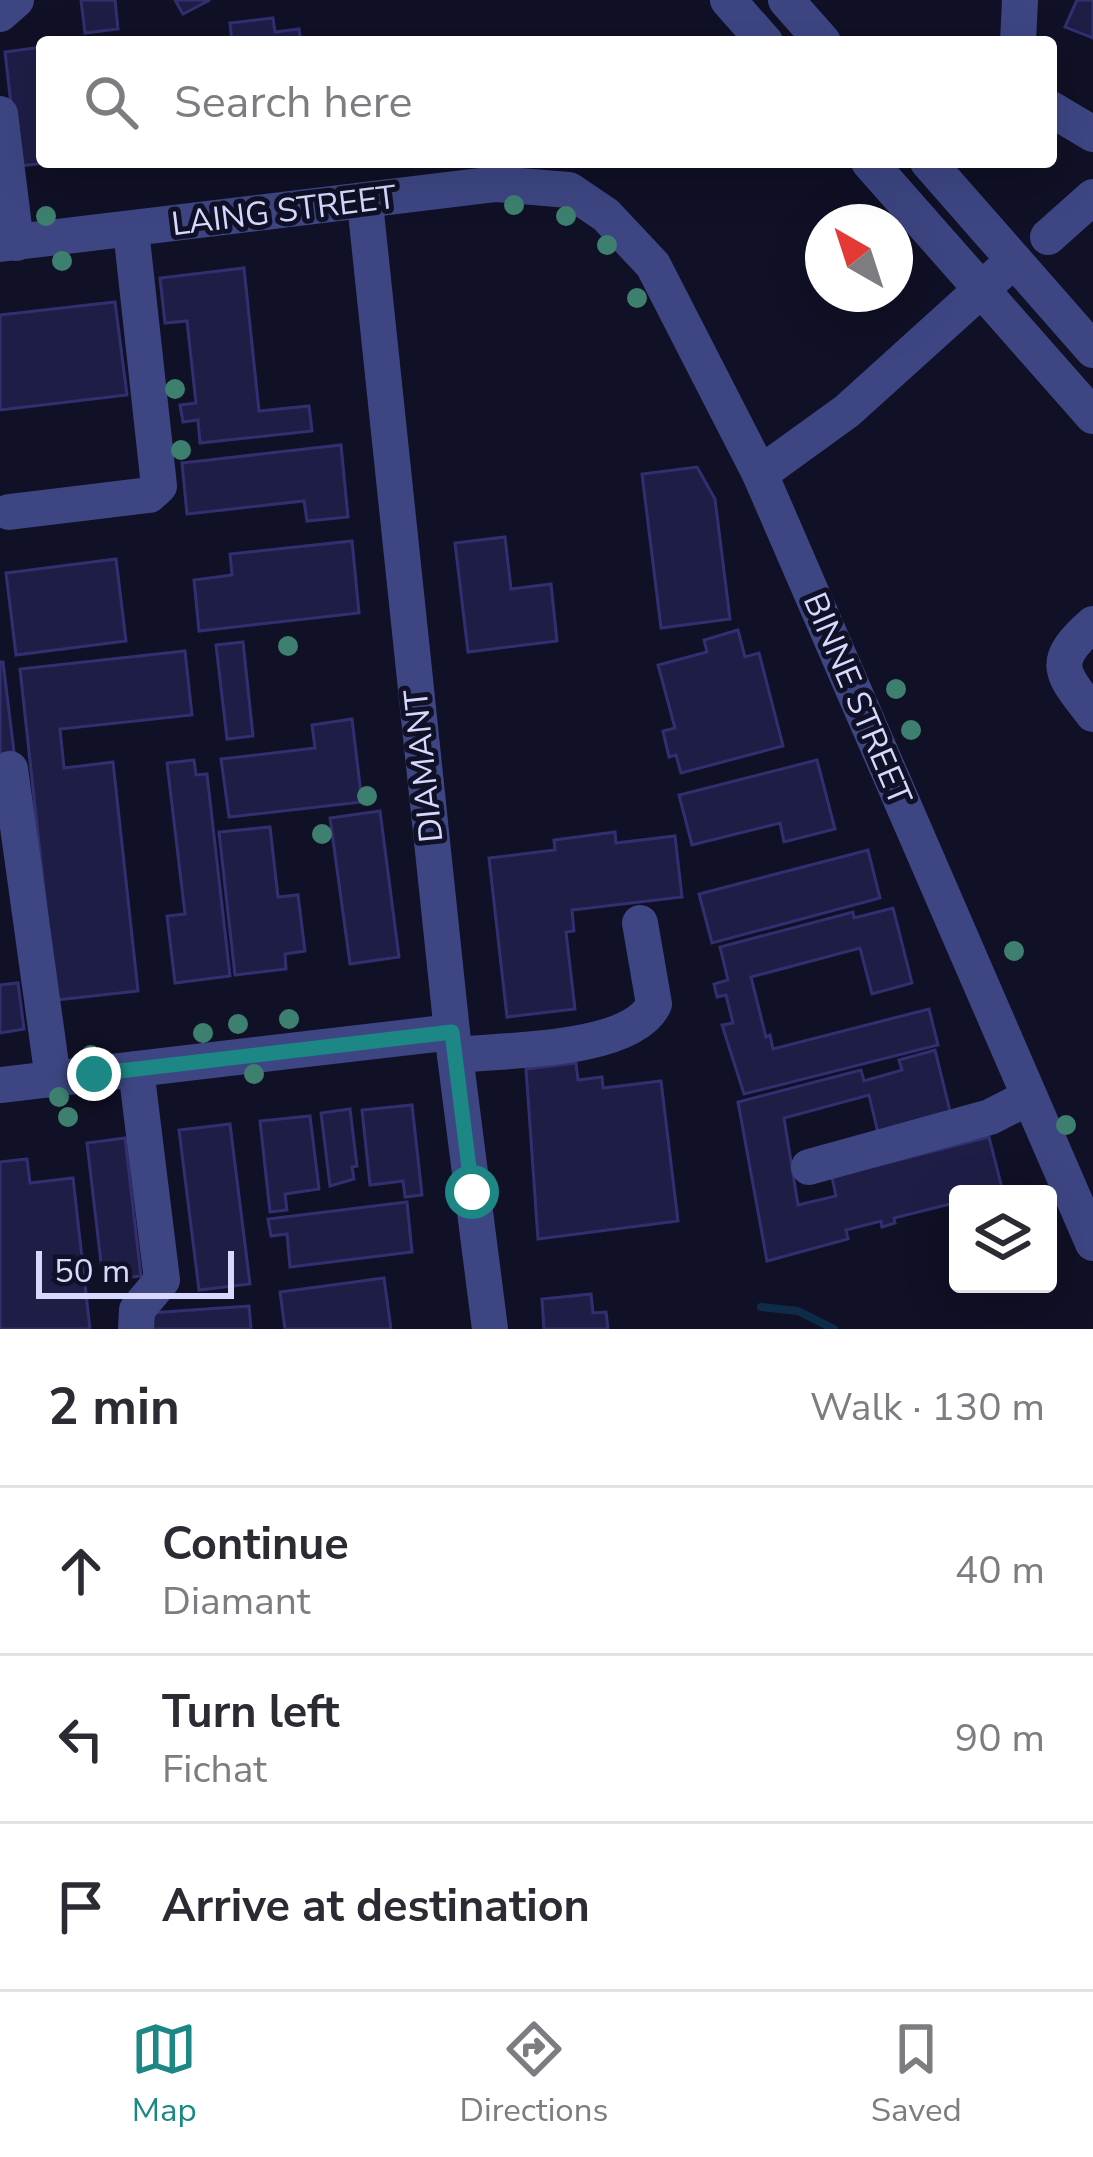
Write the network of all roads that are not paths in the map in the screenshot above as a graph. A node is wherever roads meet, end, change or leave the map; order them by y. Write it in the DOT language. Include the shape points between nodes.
graph roads {
  1 [pos="16,0"];
  2 [pos="728,0"];
  3 [pos="786,0"];
  4 [pos="1020,0"];
  5 [pos="0,14"];
  6 [pos="760,36"];
  7 [pos="818,36"];
  8 [pos="1018,36"];
  9 [pos="1057,113"];
  10 [pos="0,114"];
  11 [pos="1093,134"];
  12 [pos="874,168"];
  13 [pos="933,168"];
  14 [pos="569,190"];
  15 [pos="1093,197"];
  16 [pos="365,203"];
  17 [pos="131,230"];
  18 [pos="1048,237"];
  19 [pos="8,244"];
  20 [pos="1014,260"];
  21 [pos="983,291"];
  22 [pos="1093,350"];
  23 [pos="1093,416"];
  24 [pos="760,474"];
  25 [pos="9,512"];
  26 [pos="1093,624"];
  27 [pos="1093,714"];
  28 [pos="7,781"];
  29 [pos="640,923"];
  30 [pos="16,926"];
  31 [pos="453,1043"];
  32 [pos="136,1069"];
  33 [pos="53,1079"];
  34 [pos="0,1085"];
  35 [pos="1027,1098"];
  36 [pos="809,1167"];
  37 [pos="1093,1243"];
  38 [pos="136,1329"];
  39 [pos="490,1329"];
  1 -- 5 [label="street"];
  2 -- 6 [label="street"];
  3 -- 7 [label="street"];
  4 -- 8 [label="street"];
  9 -- 11 [label="street"];
  10 -- 19 [label="street"];
  12 -- 21 [label="street"];
  13 -- 20 [label="street"];
  14 -- 16 [label="street, LAING STREET" via="496,184"];
  14 -- 24 [label="street, BINNE STREET" via="653,265"];
  15 -- 18 [label="street"];
  16 -- 17 [label="street, LAING STREET"];
  16 -- 31 [label="street, DIAMANT"];
  17 -- 19 [label="street, LAING STREET"];
  17 -- 25 [label="street" via="159,486 149,495"];
  20 -- 21 [label="street"];
  20 -- 22 [label="street"];
  21 -- 23 [label="street"];
  21 -- 24 [label="street" via="847,411"];
  24 -- 35 [label="street, BINNE STREET"];
  26 -- 27 [label="street" via="1062,659 1064,676"];
  28 -- 30 [label="street"];
  29 -- 31 [label="street" via="654,1004 633,1027 598,1040"];
  30 -- 33 [label="street"];
  31 -- 32 [label="street"];
  31 -- 39 [label="street, DIAMANT"];
  32 -- 33 [label="street"];
  32 -- 38 [label="street" via="161,1280 137,1310"];
  33 -- 34 [label="street"];
  35 -- 36 [label="street" via="990,1117"];
  35 -- 37 [label="street, BINNE STREET"];
}
